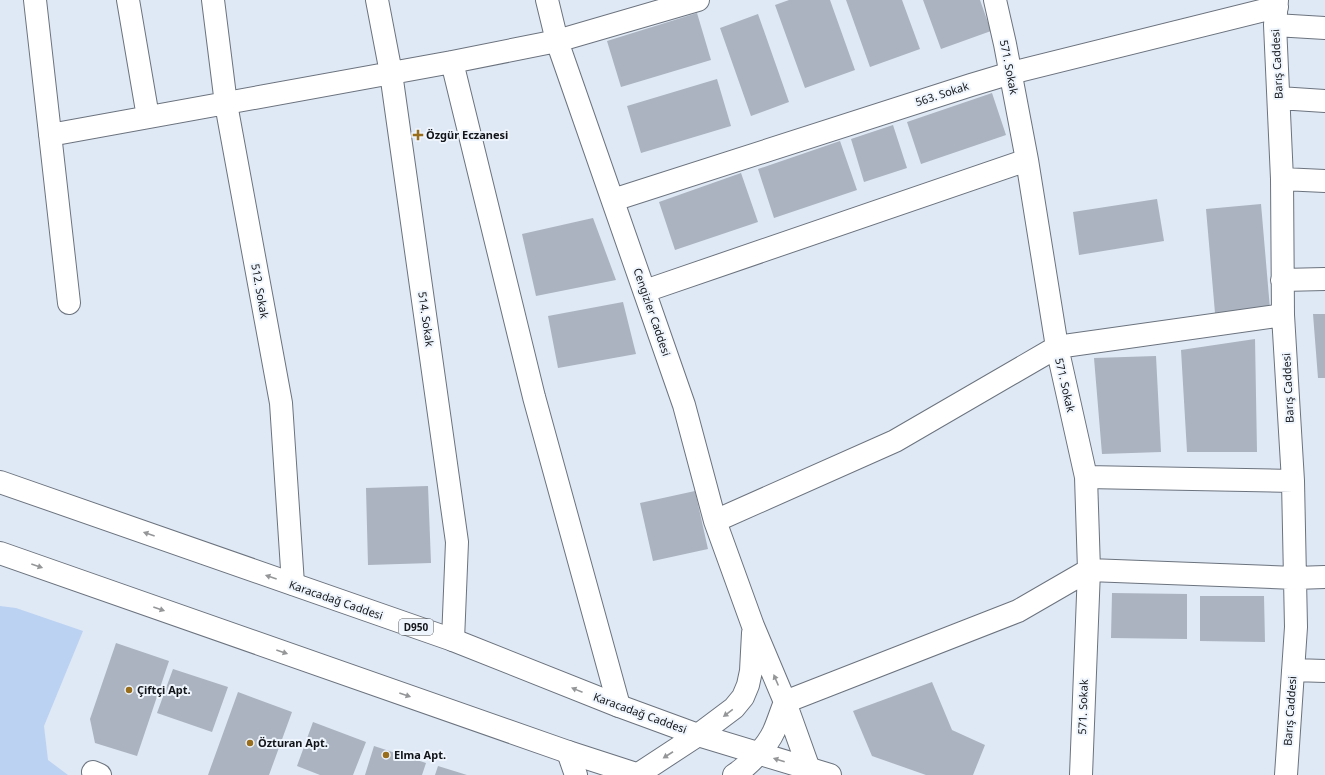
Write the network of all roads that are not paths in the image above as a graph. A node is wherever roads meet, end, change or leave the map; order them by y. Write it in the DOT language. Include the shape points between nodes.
graph roads {
  1 [pos="35,0"];
  2 [pos="128,0"];
  3 [pos="213,0"];
  4 [pos="377,0"];
  5 [pos="547,0"];
  6 [pos="698,0"];
  7 [pos="995,0"];
  8 [pos="1276,11"];
  9 [pos="1325,28"];
  10 [pos="557,41"];
  11 [pos="452,62"];
  12 [pos="391,73"];
  13 [pos="1011,73"];
  14 [pos="1279,98"];
  15 [pos="1325,101"];
  16 [pos="226,104"];
  17 [pos="148,117"];
  18 [pos="50,135"];
  19 [pos="1027,160"];
  20 [pos="1282,179"];
  21 [pos="1325,181"];
  22 [pos="613,200"];
  23 [pos="1325,279"];
  24 [pos="1282,280"];
  25 [pos="645,291"];
  26 [pos="69,303"];
  27 [pos="1283,315"];
  28 [pos="1057,347"];
  29 [pos="1086,477"];
  30 [pos="1293,481"];
  31 [pos="0,482"];
  32 [pos="715,521"];
  33 [pos="2,556"];
  34 [pos="1089,570"];
  35 [pos="1325,577"];
  36 [pos="1295,578"];
  37 [pos="293,584"];
  38 [pos="753,626"];
  39 [pos="453,640"];
  40 [pos="1293,670"];
  41 [pos="1325,671"];
  42 [pos="785,702"];
  43 [pos="619,706"];
  44 [pos="698,735"];
  45 [pos="568,752"];
  46 [pos="759,753"];
  47 [pos="809,769"];
  48 [pos="576,775"];
  49 [pos="638,775"];
  50 [pos="734,775"];
  51 [pos="830,775"];
  52 [pos="1081,775"];
  53 [pos="1286,775"];
  1 -- 18 [label="main road"];
  2 -- 17 [label="main road"];
  3 -- 16 [label="main road, 512. Sokak"];
  4 -- 12 [label="main road, 514. Sokak"];
  5 -- 10 [label="main road, Cengizler Caddesi"];
  6 -- 10 [label="main road"];
  7 -- 13 [label="main road, 571. Sokak"];
  8 -- 9 [label="main road, 563. Sokak"];
  8 -- 13 [label="main road, 563. Sokak"];
  8 -- 14 [label="main road, Barış Caddesi"];
  10 -- 11 [label="main road"];
  10 -- 22 [label="main road, Cengizler Caddesi"];
  11 -- 12 [label="main road"];
  11 -- 43 [label="main road" via="534,397"];
  12 -- 16 [label="main road"];
  12 -- 39 [label="main road, 514. Sokak" via="457,542"];
  13 -- 19 [label="main road, 571. Sokak"];
  13 -- 22 [label="main road, 563. Sokak"];
  14 -- 15 [label="main road"];
  14 -- 20 [label="main road, Barış Caddesi"];
  16 -- 17 [label="main road"];
  16 -- 37 [label="main road, 512. Sokak" via="281,403"];
  17 -- 18 [label="main road"];
  18 -- 26 [label="main road"];
  19 -- 25 [label="main road"];
  19 -- 28 [label="main road, 571. Sokak"];
  20 -- 21 [label="main road"];
  20 -- 24 [label="main road, Barış Caddesi"];
  22 -- 25 [label="main road, Cengizler Caddesi"];
  23 -- 24 [label="main road"];
  24 -- 27 [label="main road, Barış Caddesi"];
  25 -- 32 [label="main road, Cengizler Caddesi" via="684,405"];
  27 -- 28 [label="main road"];
  27 -- 30 [label="main road, Barış Caddesi"];
  28 -- 29 [label="main road, 571. Sokak"];
  28 -- 32 [label="main road" via="895,441"];
  29 -- 30 [label="main road"];
  29 -- 34 [label="main road, 571. Sokak"];
  30 -- 36 [label="main road, Barış Caddesi"];
  37 -- 31 [label="main road, Karacadağ Caddesi / D950, one-way"];
  32 -- 38 [label="main road, Cengizler Caddesi"];
  33 -- 45 [label="main road, one-way"];
  34 -- 36 [label="main road"];
  34 -- 42 [label="main road" via="1018,611"];
  34 -- 52 [label="main road, 571. Sokak"];
  35 -- 36 [label="main road"];
  36 -- 40 [label="main road, Barış Caddesi" via="1296,627"];
  37 -- 39 [label="main road, Karacadağ Caddesi / D950"];
  42 -- 38 [label="main road, Cengizler Caddesi, one-way"];
  38 -- 44 [label="main road, Cengizler Caddesi, one-way" via="751,671 743,697 734,708"];
  43 -- 39 [label="main road, Karacadağ Caddesi / D950, one-way"];
  40 -- 41 [label="main road"];
  40 -- 53 [label="main road, Barış Caddesi"];
  42 -- 46 [label="main road" via="773,733"];
  42 -- 47 [label="main road, Cengizler Caddesi"];
  43 -- 44 [label="main road, Karacadağ Caddesi / D950"];
  44 -- 46 [label="main road, Karacadağ Caddesi / D950"];
  44 -- 49 [label="main road, Cengizler Caddesi, one-way"];
  45 -- 48 [label="main road"];
  45 -- 49 [label="main road"];
  47 -- 46 [label="main road, Karacadağ Caddesi / D950, one-way"];
  46 -- 50 [label="main road"];
  47 -- 51 [label="main road, Karacadağ Caddesi / D950"];
}
